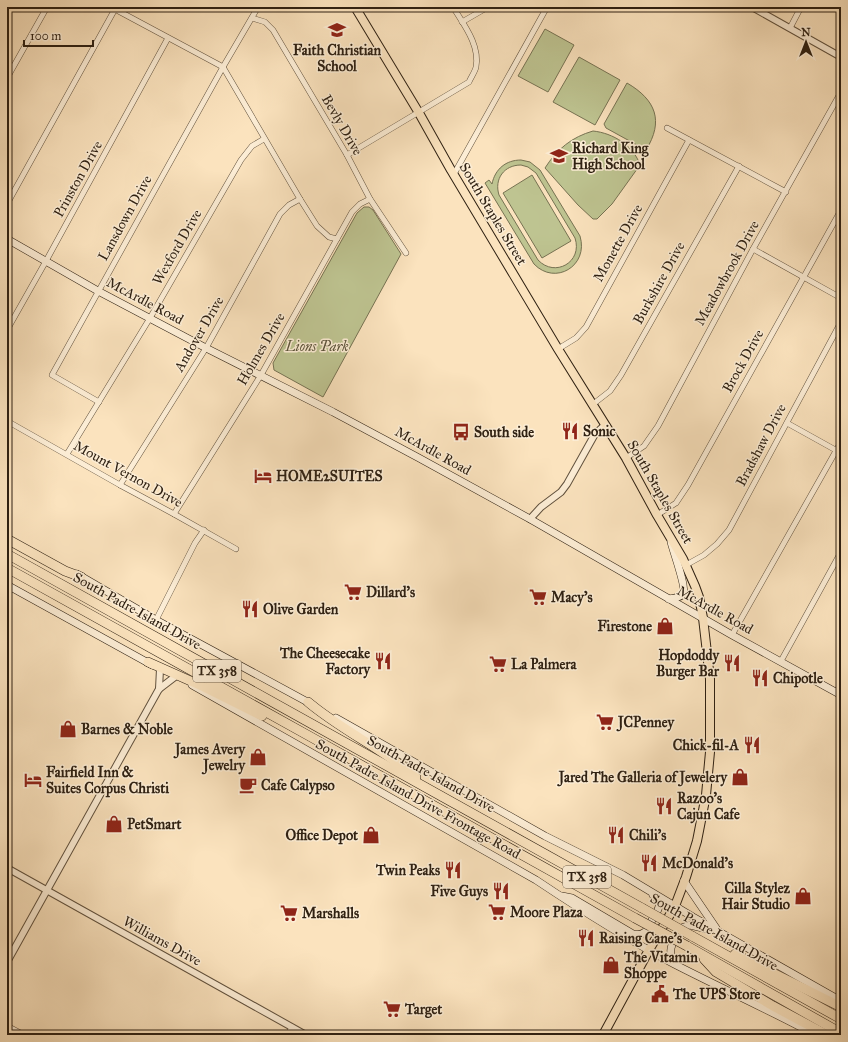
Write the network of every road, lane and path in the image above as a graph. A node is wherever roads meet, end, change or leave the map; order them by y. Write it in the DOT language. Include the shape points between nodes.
graph roads {
  1 [pos="47,7"];
  2 [pos="258,7"];
  3 [pos="355,7"];
  4 [pos="453,7"];
  5 [pos="488,7"];
  6 [pos="547,7"];
  7 [pos="752,7"];
  8 [pos="802,7"];
  9 [pos="113,8"];
  10 [pos="252,18"];
  11 [pos="462,22"];
  12 [pos="790,28"];
  13 [pos="168,38"];
  14 [pos="841,57"];
  15 [pos="223,67"];
  16 [pos="7,78"];
  17 [pos="841,92"];
  18 [pos="419,113"];
  19 [pos="667,128"];
  20 [pos="264,139"];
  21 [pos="689,140"];
  22 [pos="347,155"];
  23 [pos="739,166"];
  24 [pos="454,174"];
  25 [pos="786,192"];
  26 [pos="300,199"];
  27 [pos="370,199"];
  28 [pos="7,204"];
  29 [pos="841,210"];
  30 [pos="7,239"];
  31 [pos="337,239"];
  32 [pos="753,249"];
  33 [pos="406,252"];
  34 [pos="46,261"];
  35 [pos="804,276"];
  36 [pos="98,291"];
  37 [pos="841,298"];
  38 [pos="150,318"];
  39 [pos="841,322"];
  40 [pos="7,330"];
  41 [pos="206,348"];
  42 [pos="558,349"];
  43 [pos="261,375"];
  44 [pos="99,402"];
  45 [pos="592,405"];
  46 [pos="7,421"];
  47 [pos="786,424"];
  48 [pos="605,425"];
  49 [pos="841,442"];
  50 [pos="838,452"];
  51 [pos="67,454"];
  52 [pos="626,458"];
  53 [pos="120,485"];
  54 [pos="174,514"];
  55 [pos="657,515"];
  56 [pos="530,520"];
  57 [pos="204,530"];
  58 [pos="668,534"];
  59 [pos="7,535"];
  60 [pos="7,539"];
  61 [pos="236,549"];
  62 [pos="841,552"];
  63 [pos="7,554"];
  64 [pos="686,566"];
  65 [pos="7,568"];
  66 [pos="81,577"];
  67 [pos="7,585"];
  68 [pos="669,599"];
  69 [pos="703,618"];
  70 [pos="156,620"];
  71 [pos="732,635"];
  72 [pos="781,661"];
  73 [pos="148,662"];
  74 [pos="160,669"];
  75 [pos="176,676"];
  76 [pos="841,684"];
  77 [pos="159,689"];
  78 [pos="839,693"];
  79 [pos="308,702"];
  80 [pos="311,737"];
  81 [pos="427,788"];
  82 [pos="7,868"];
  83 [pos="623,875"];
  84 [pos="684,881"];
  85 [pos="47,891"];
  86 [pos="560,896"];
  87 [pos="675,906"];
  88 [pos="719,931"];
  89 [pos="692,936"];
  90 [pos="649,950"];
  91 [pos="697,953"];
  92 [pos="7,962"];
  93 [pos="675,964"];
  94 [pos="841,1000"];
  95 [pos="841,1007"];
  96 [pos="841,1019"];
  97 [pos="7,1026"];
  98 [pos="292,1028"];
  99 [pos="841,1033"];
  100 [pos="24,1035"];
  101 [pos="288,1035"];
  102 [pos="306,1035"];
  103 [pos="603,1035"];
  104 [pos="816,1035"];
  105 [pos="827,1035"];
  1 -- 16 [label="street"];
  2 -- 10 [label="street, Lansdown Drive"];
  3 -- 18 [label="main road, South Staples Street"];
  4 -- 11 [label="street"];
  5 -- 11 [label="street"];
  6 -- 24 [label="street"];
  7 -- 12 [label="street"];
  8 -- 12 [label="street"];
  9 -- 13 [label="street"];
  9 -- 28 [label="street"];
  10 -- 15 [label="street, Lansdown Drive"];
  10 -- 22 [label="street, Bevly Drive" via="265,22 273,30"];
  11 -- 18 [label="street" via="474,43 476,68 469,82"];
  12 -- 14 [label="street"];
  13 -- 15 [label="street"];
  13 -- 34 [label="street, Prinston Drive"];
  15 -- 20 [label="street"];
  15 -- 36 [label="street, Lansdown Drive"];
  17 -- 25 [label="street, Meadowbrook Drive"];
  18 -- 22 [label="street"];
  18 -- 24 [label="main road, South Staples Street"];
  19 -- 21 [label="street"];
  20 -- 26 [label="street"];
  20 -- 38 [label="street, Wexford Drive" via="252,146 241,160"];
  21 -- 23 [label="street"];
  21 -- 42 [label="street, Monette Drive" via="586,326 576,338"];
  22 -- 27 [label="street, Bevly Drive"];
  23 -- 25 [label="street"];
  23 -- 45 [label="street, Burkshire Drive" via="621,375 610,391"];
  24 -- 42 [label="main road, South Staples Street"];
  25 -- 32 [label="street, Meadowbrook Drive"];
  26 -- 31 [label="street" via="317,226 329,237"];
  26 -- 41 [label="street, Andover Drive" via="288,205 280,214"];
  27 -- 31 [label="street, Holmes Drive" via="352,212"];
  27 -- 33 [label="street, Bevly Drive"];
  29 -- 35 [label="street, Brock Drive"];
  30 -- 34 [label="main road, McArdle Road"];
  31 -- 43 [label="street, Holmes Drive"];
  32 -- 35 [label="street"];
  32 -- 52 [label="street, Meadowbrook Drive" via="658,426 644,446"];
  34 -- 36 [label="main road, McArdle Road"];
  34 -- 40 [label="street, Prinston Drive"];
  35 -- 37 [label="street"];
  35 -- 55 [label="street, Brock Drive" via="688,485 676,503"];
  36 -- 38 [label="main road, McArdle Road"];
  36 -- 44 [label="street, Lansdown Drive" via="52,375"];
  38 -- 41 [label="main road, McArdle Road"];
  38 -- 44 [label="street, Wexford Drive"];
  39 -- 47 [label="street, Bradshaw Drive"];
  41 -- 43 [label="main road, McArdle Road"];
  41 -- 53 [label="street, Andover Drive"];
  42 -- 45 [label="main road, South Staples Street"];
  43 -- 54 [label="street, Holmes Drive"];
  43 -- 56 [label="main road, McArdle Road" via="390,442"];
  44 -- 51 [label="street, Wexford Drive"];
  45 -- 48 [label="main road, South Staples Street"];
  46 -- 51 [label="street, Mount Vernon Drive"];
  47 -- 50 [label="street"];
  47 -- 64 [label="street, Bradshaw Drive" via="729,530 704,555"];
  48 -- 52 [label="main road, South Staples Street"];
  48 -- 56 [label="street" via="595,434 561,492 541,507"];
  49 -- 50 [label="street"];
  50 -- 71 [label="street"];
  51 -- 53 [label="street, Mount Vernon Drive"];
  52 -- 55 [label="main road, South Staples Street"];
  53 -- 54 [label="street, Mount Vernon Drive"];
  54 -- 57 [label="street, Mount Vernon Drive"];
  55 -- 58 [label="main road, South Staples Street"];
  56 -- 68 [label="main road, McArdle Road"];
  57 -- 61 [label="street, Mount Vernon Drive"];
  57 -- 70 [label="street"];
  58 -- 64 [label="main road, South Staples Street"];
  58 -- 68 [label="main road" via="685,590 681,596"];
  59 -- 66 [label="main road"];
  60 -- 66 [label="highway"];
  62 -- 72 [label="street"];
  63 -- 81 [label="highway, South Padre Island Drive / TX 358"];
  64 -- 69 [label="main road, South Staples Street" via="696,586"];
  65 -- 80 [label="highway, South Padre Island Drive / TX 358"];
  66 -- 70 [label="main road"];
  67 -- 73 [label="main road, South Padre Island Drive Frontage Road"];
  68 -- 69 [label="main road, McArdle Road"];
  69 -- 71 [label="main road, McArdle Road"];
  69 -- 84 [label="main road, South Staples Street" via="710,679 710,752 706,794 694,852"];
  70 -- 79 [label="main road"];
  71 -- 72 [label="main road, McArdle Road"];
  72 -- 78 [label="main road, McArdle Road"];
  73 -- 74 [label="main road, South Padre Island Drive Frontage Road"];
  73 -- 80 [label="highway" via="286,728"];
  74 -- 75 [label="main road, South Padre Island Drive Frontage Road"];
  74 -- 77 [label="street"];
  75 -- 77 [label="street"];
  75 -- 86 [label="main road, South Padre Island Drive Frontage Road"];
  76 -- 78 [label="street"];
  77 -- 85 [label="street"];
  79 -- 81 [label="highway" via="323,715 416,776"];
  79 -- 83 [label="main road" via="545,836"];
  80 -- 91 [label="highway, South Padre Island Drive / TX 358, bridge"];
  81 -- 89 [label="highway, South Padre Island Drive / TX 358, bridge"];
  82 -- 85 [label="street, Williams Drive"];
  83 -- 86 [label="main road" via="625,879 656,897 659,902 659,908 645,932 640,935 633,934 572,898"];
  83 -- 87 [label="main road"];
  84 -- 87 [label="main road, South Staples Street"];
  84 -- 88 [label="main road"];
  85 -- 92 [label="street"];
  85 -- 98 [label="street, Williams Drive"];
  86 -- 90 [label="main road, South Padre Island Drive Frontage Road"];
  87 -- 88 [label="main road"];
  87 -- 90 [label="main road, South Staples Street"];
  88 -- 93 [label="main road" via="690,925 681,928 671,948 670,954"];
  88 -- 94 [label="main road"];
  89 -- 95 [label="highway" via="708,940"];
  89 -- 96 [label="highway, South Padre Island Drive / TX 358"];
  90 -- 93 [label="main road, South Padre Island Drive Frontage Road"];
  90 -- 103 [label="main road, South Staples Street"];
  91 -- 99 [label="highway, South Padre Island Drive / TX 358"];
  91 -- 105 [label="highway" via="716,972"];
  93 -- 104 [label="main road, South Padre Island Drive Frontage Road"];
  97 -- 100 [label="street"];
  98 -- 101 [label="street"];
  98 -- 102 [label="street, Williams Drive"];
}
